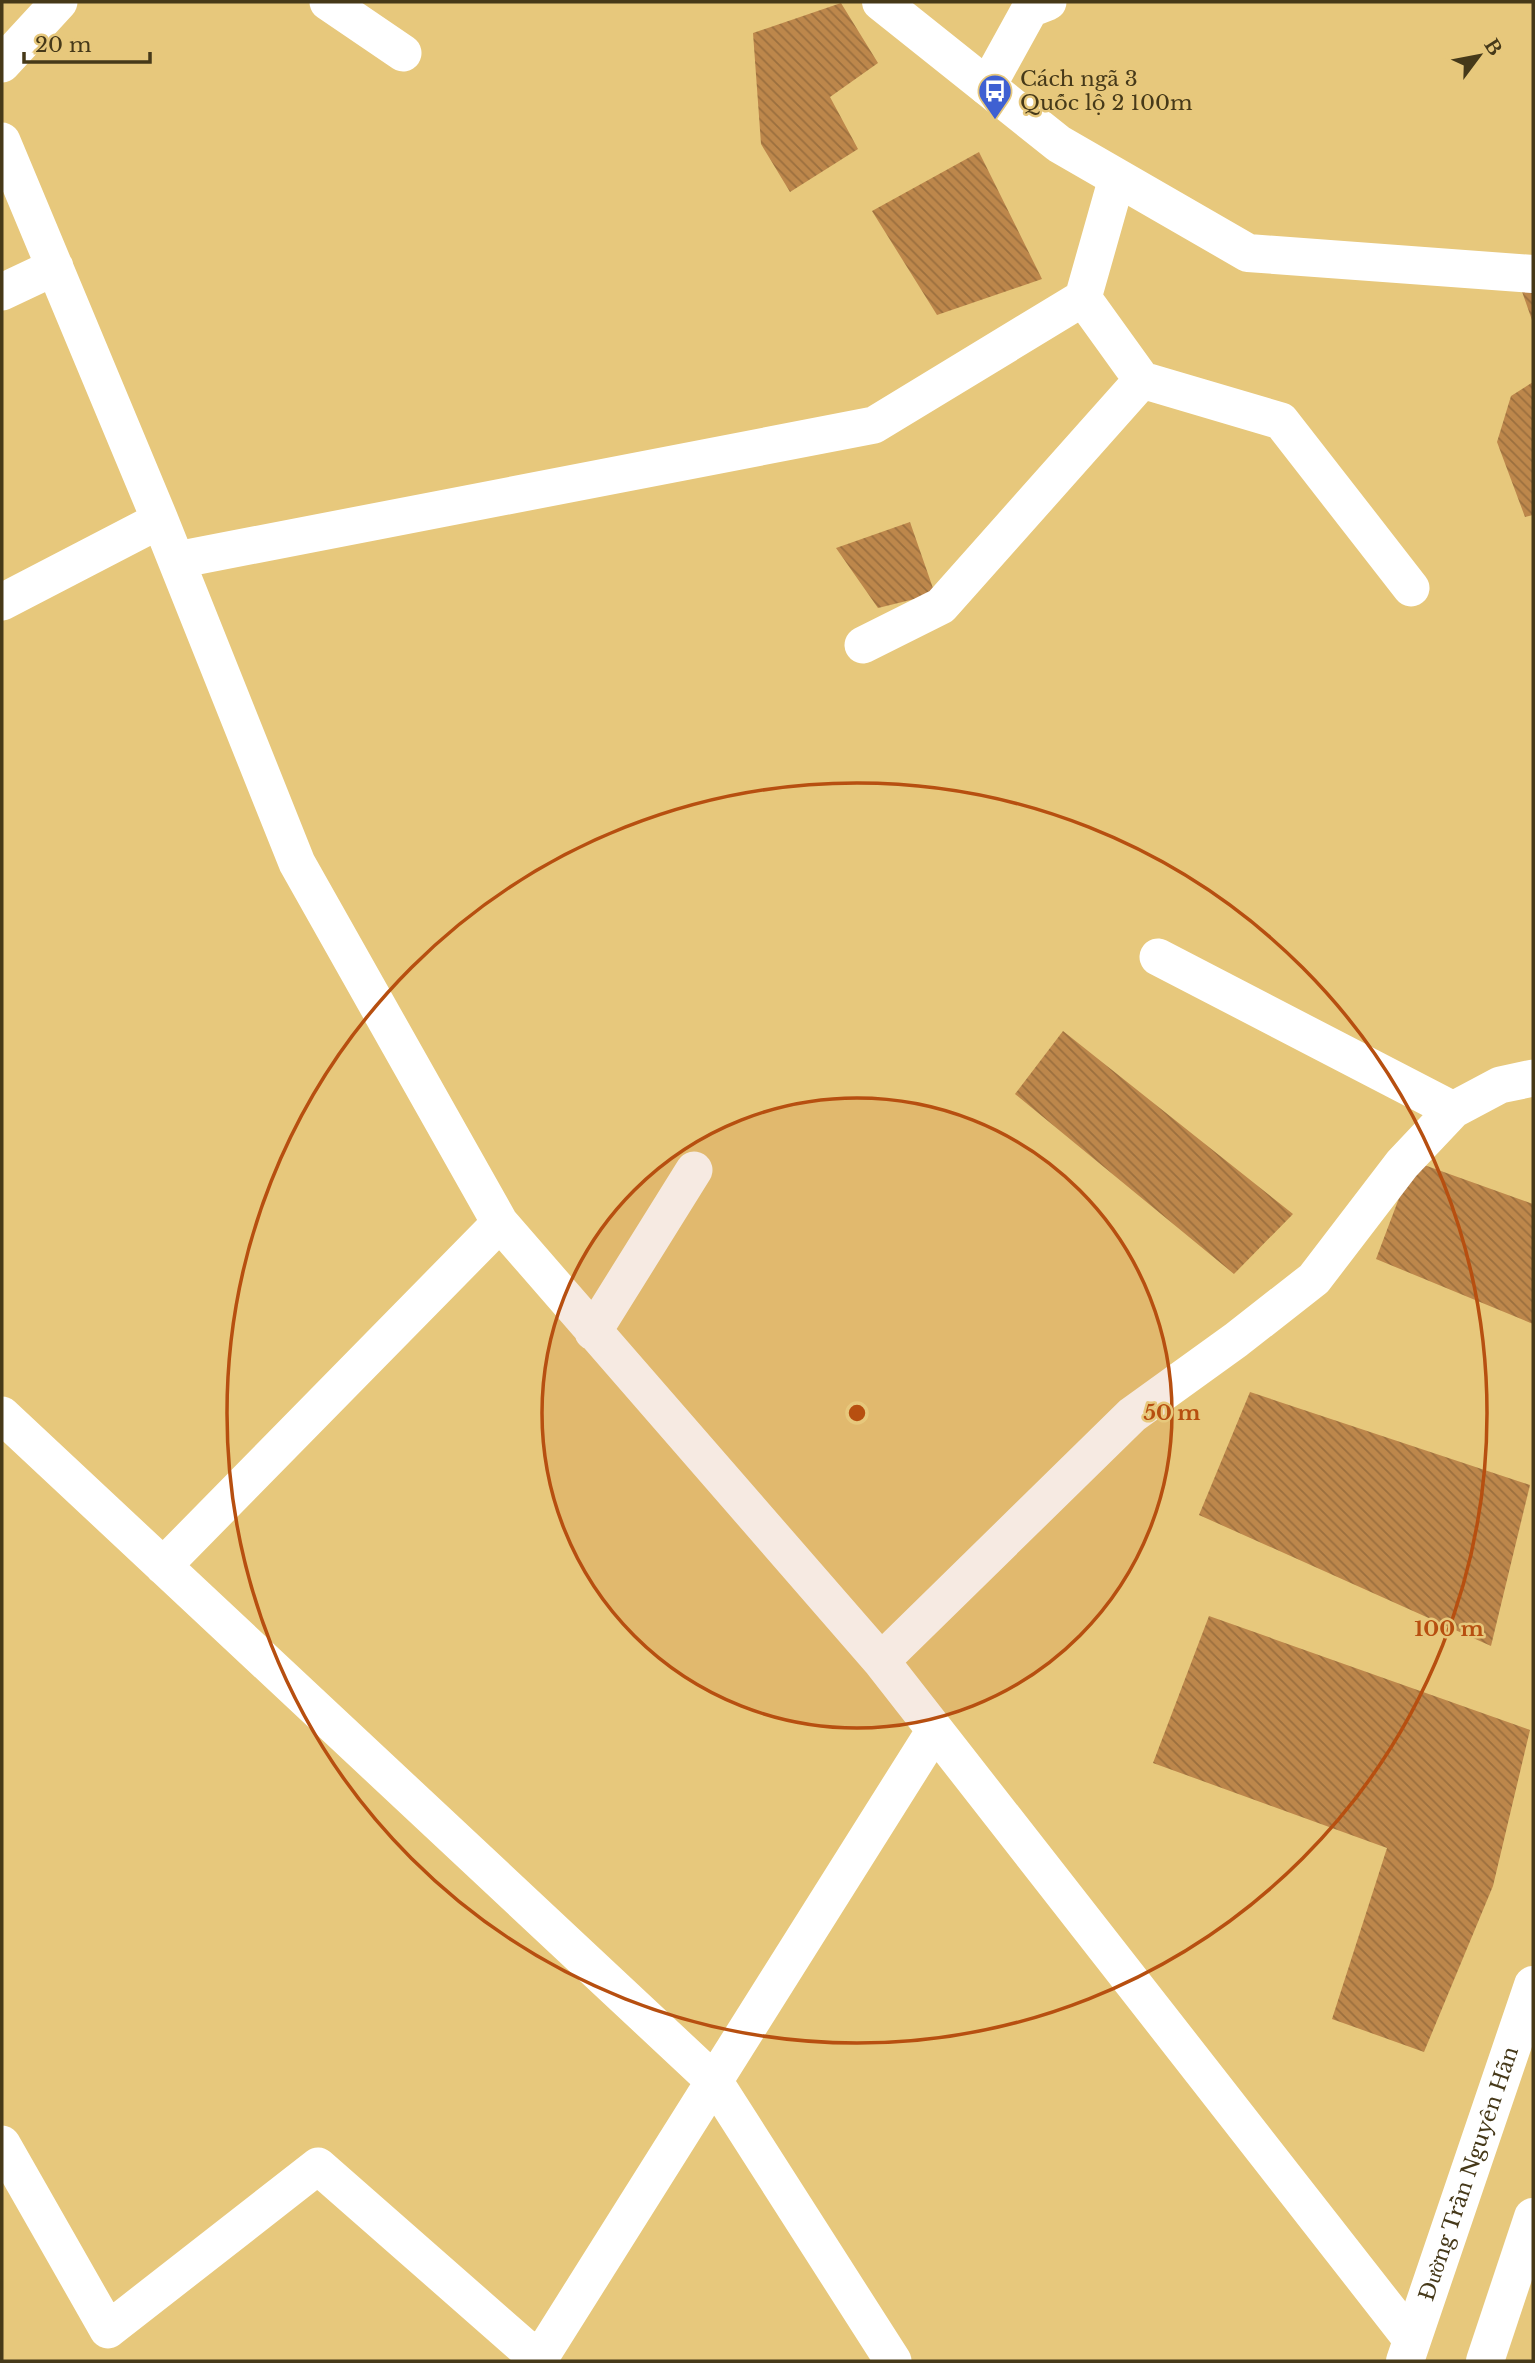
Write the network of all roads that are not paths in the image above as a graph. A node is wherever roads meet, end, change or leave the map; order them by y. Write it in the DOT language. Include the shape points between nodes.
graph roads {
  1 [pos="60,2"];
  2 [pos="328,2"];
  3 [pos="881,2"];
  4 [pos="1048,2"];
  5 [pos="404,53"];
  6 [pos="2,64"];
  7 [pos="987,87"];
  8 [pos="2,141"];
  9 [pos="1117,178"];
  10 [pos="55,267"];
  11 [pos="1533,274"];
  12 [pos="2,292"];
  13 [pos="1083,298"];
  14 [pos="1142,380"];
  15 [pos="160,520"];
  16 [pos="177,560"];
  17 [pos="1411,588"];
  18 [pos="2,603"];
  19 [pos="863,645"];
  20 [pos="1158,957"];
  21 [pos="1533,1078"];
  22 [pos="1453,1110"];
  23 [pos="694,1170"];
  24 [pos="500,1223"];
  25 [pos="593,1332"];
  26 [pos="2,1415"];
  27 [pos="163,1566"];
  28 [pos="881,1661"];
  29 [pos="935,1730"];
  30 [pos="1533,1985"];
  31 [pos="714,2081"];
  32 [pos="2,2144"];
  33 [pos="1533,2217"];
  34 [pos="103,2346"];
  35 [pos="1408,2351"];
  36 [pos="539,2361"];
  37 [pos="893,2361"];
  38 [pos="1485,2361"];
  1 -- 6 [label="street"];
  2 -- 5 [label="street"];
  3 -- 7 [label="street"];
  4 -- 7 [label="street" via="1030,9"];
  7 -- 9 [label="street" via="1059,144"];
  8 -- 10 [label="street"];
  9 -- 11 [label="street" via="1248,253"];
  9 -- 13 [label="street"];
  10 -- 12 [label="street"];
  10 -- 15 [label="street"];
  13 -- 14 [label="street"];
  13 -- 16 [label="street" via="874,425"];
  14 -- 17 [label="street" via="1282,421"];
  14 -- 19 [label="street" via="941,606"];
  15 -- 16 [label="street"];
  15 -- 18 [label="street"];
  16 -- 24 [label="street" via="297,863"];
  20 -- 22 [label="street"];
  21 -- 22 [label="street" via="1500,1085"];
  22 -- 28 [label="street" via="1402,1164 1314,1279 1132,1415"];
  23 -- 25 [label="street"];
  24 -- 25 [label="street"];
  24 -- 27 [label="street"];
  25 -- 28 [label="street"];
  26 -- 27 [label="street"];
  27 -- 31 [label="street"];
  28 -- 29 [label="street"];
  29 -- 31 [label="street"];
  29 -- 35 [label="street"];
  30 -- 35 [label="street, Đường Trần Nguyên Hãn"];
  31 -- 36 [label="street"];
  31 -- 37 [label="street"];
  32 -- 34 [label="street"];
  33 -- 38 [label="street"];
  34 -- 36 [label="street" via="318,2166"];
}
